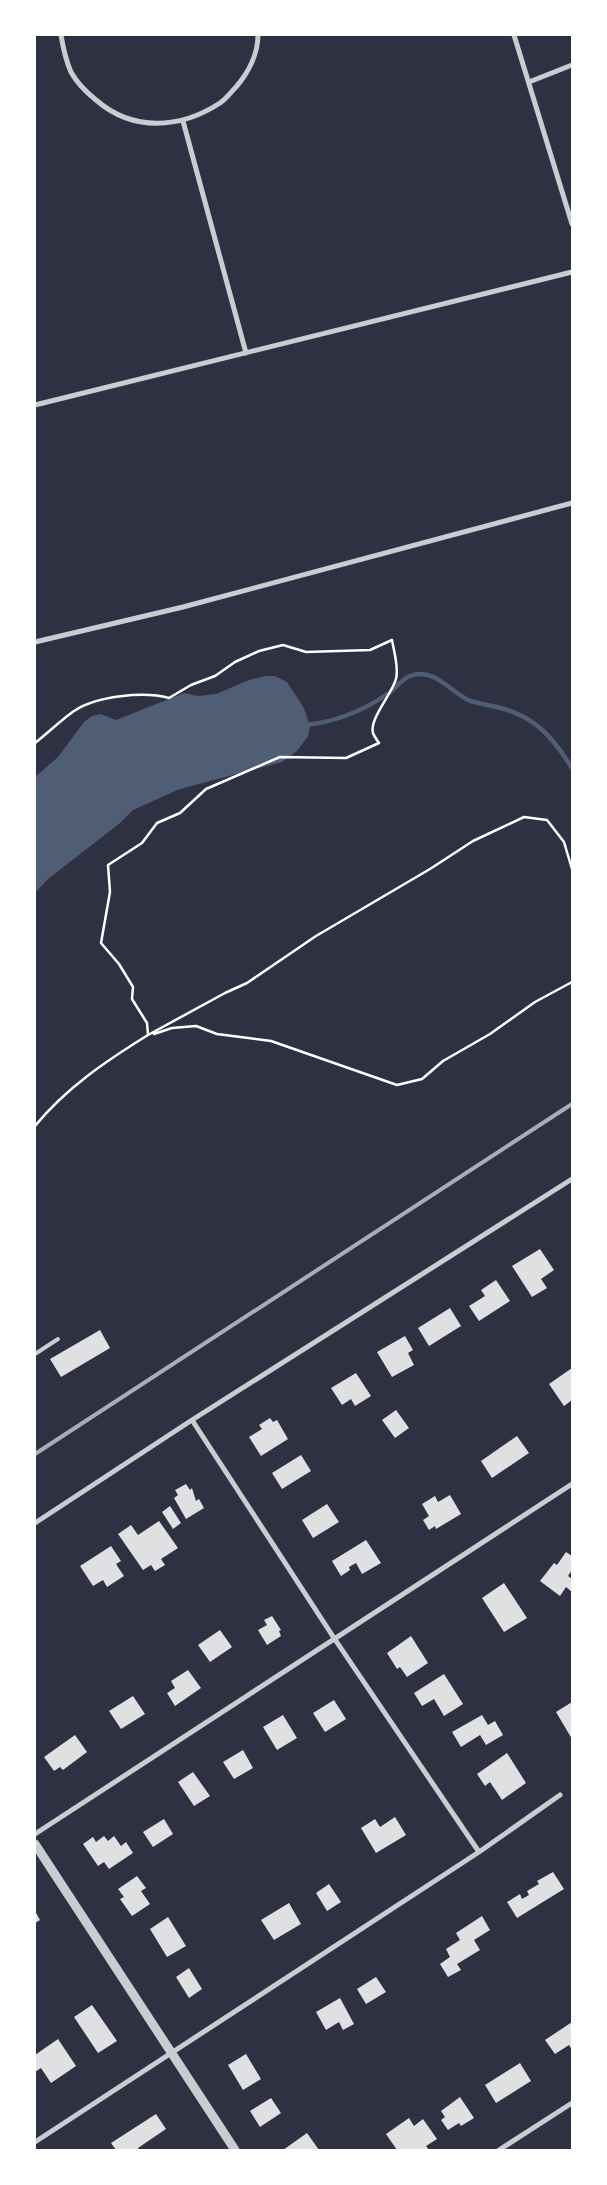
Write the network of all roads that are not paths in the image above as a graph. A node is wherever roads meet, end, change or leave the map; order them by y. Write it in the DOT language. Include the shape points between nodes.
graph roads {
  1 [pos="60,35"];
  2 [pos="258,35"];
  3 [pos="514,35"];
  4 [pos="572,65"];
  5 [pos="529,82"];
  6 [pos="183,121"];
  7 [pos="572,224"];
  8 [pos="572,272"];
  9 [pos="246,353"];
  10 [pos="35,405"];
  11 [pos="572,503"];
  12 [pos="35,642"];
  13 [pos="572,1179"];
  14 [pos="58,1338"];
  15 [pos="35,1354"];
  16 [pos="192,1420"];
  17 [pos="572,1484"];
  18 [pos="35,1523"];
  19 [pos="334,1638"];
  20 [pos="560,1795"];
  21 [pos="35,1834"];
  22 [pos="35,1844"];
  23 [pos="478,1852"];
  24 [pos="172,2053"];
  25 [pos="572,2103"];
  26 [pos="35,2142"];
  27 [pos="235,2150"];
  28 [pos="499,2150"];
  1 -- 6 [label="street" via="71,71 83,90 103,106 125,119 150,124"];
  2 -- 6 [label="street" via="255,56 243,79 221,102"];
  3 -- 5 [label="street"];
  4 -- 5 [label="street"];
  5 -- 7 [label="street"];
  6 -- 9 [label="street"];
  8 -- 9 [label="street"];
  9 -- 10 [label="street"];
  11 -- 12 [label="street" via="183,607"];
  13 -- 16 [label="street"];
  14 -- 15 [label="lane"];
  16 -- 18 [label="street"];
  16 -- 19 [label="street"];
  17 -- 19 [label="street"];
  19 -- 21 [label="street"];
  19 -- 23 [label="street"];
  20 -- 23 [label="street"];
  22 -- 24 [label="street"];
  23 -- 24 [label="street"];
  24 -- 26 [label="street"];
  24 -- 27 [label="street"];
  25 -- 28 [label="street"];
}
